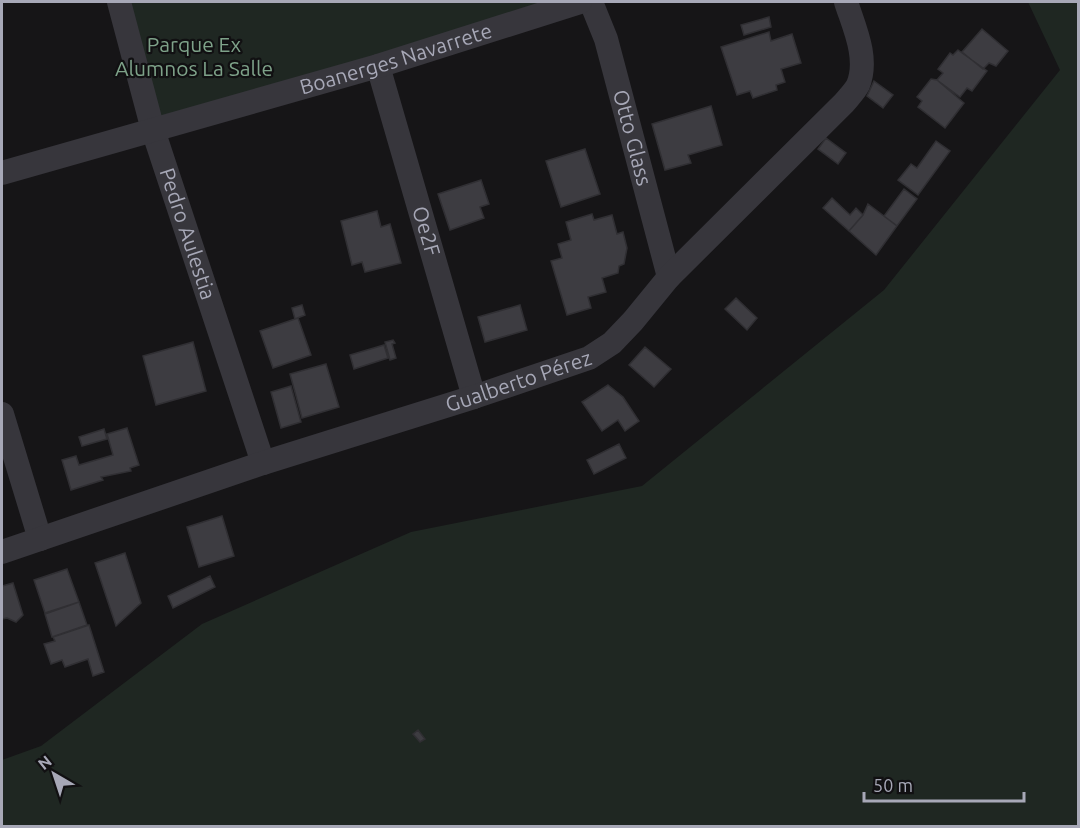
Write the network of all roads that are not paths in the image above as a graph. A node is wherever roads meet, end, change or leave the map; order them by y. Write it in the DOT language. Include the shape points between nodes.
graph roads {
  1 [pos="119,2"];
  2 [pos="580,2"];
  3 [pos="591,2"];
  4 [pos="846,2"];
  5 [pos="378,66"];
  6 [pos="153,130"];
  7 [pos="2,173"];
  8 [pos="669,277"];
  9 [pos="474,397"];
  10 [pos="2,414"];
  11 [pos="263,463"];
  12 [pos="40,539"];
  13 [pos="2,552"];
  1 -- 6 [label="street, Pedro Aulestia"];
  2 -- 5 [label="street, Boanerges Navarrete"];
  3 -- 8 [label="street, Otto Glass" via="606,39"];
  4 -- 8 [label="street, Gualberto Pérez" via="859,42 862,64 858,85 844,104"];
  5 -- 6 [label="street, Boanerges Navarrete"];
  5 -- 9 [label="street, Oe2F"];
  6 -- 7 [label="street, Boanerges Navarrete"];
  6 -- 11 [label="street, Pedro Aulestia"];
  8 -- 9 [label="street, Gualberto Pérez" via="612,343 589,358"];
  9 -- 11 [label="street, Gualberto Pérez"];
  10 -- 12 [label="street"];
  11 -- 12 [label="street, Gualberto Pérez"];
  12 -- 13 [label="street, Gualberto Pérez"];
}
